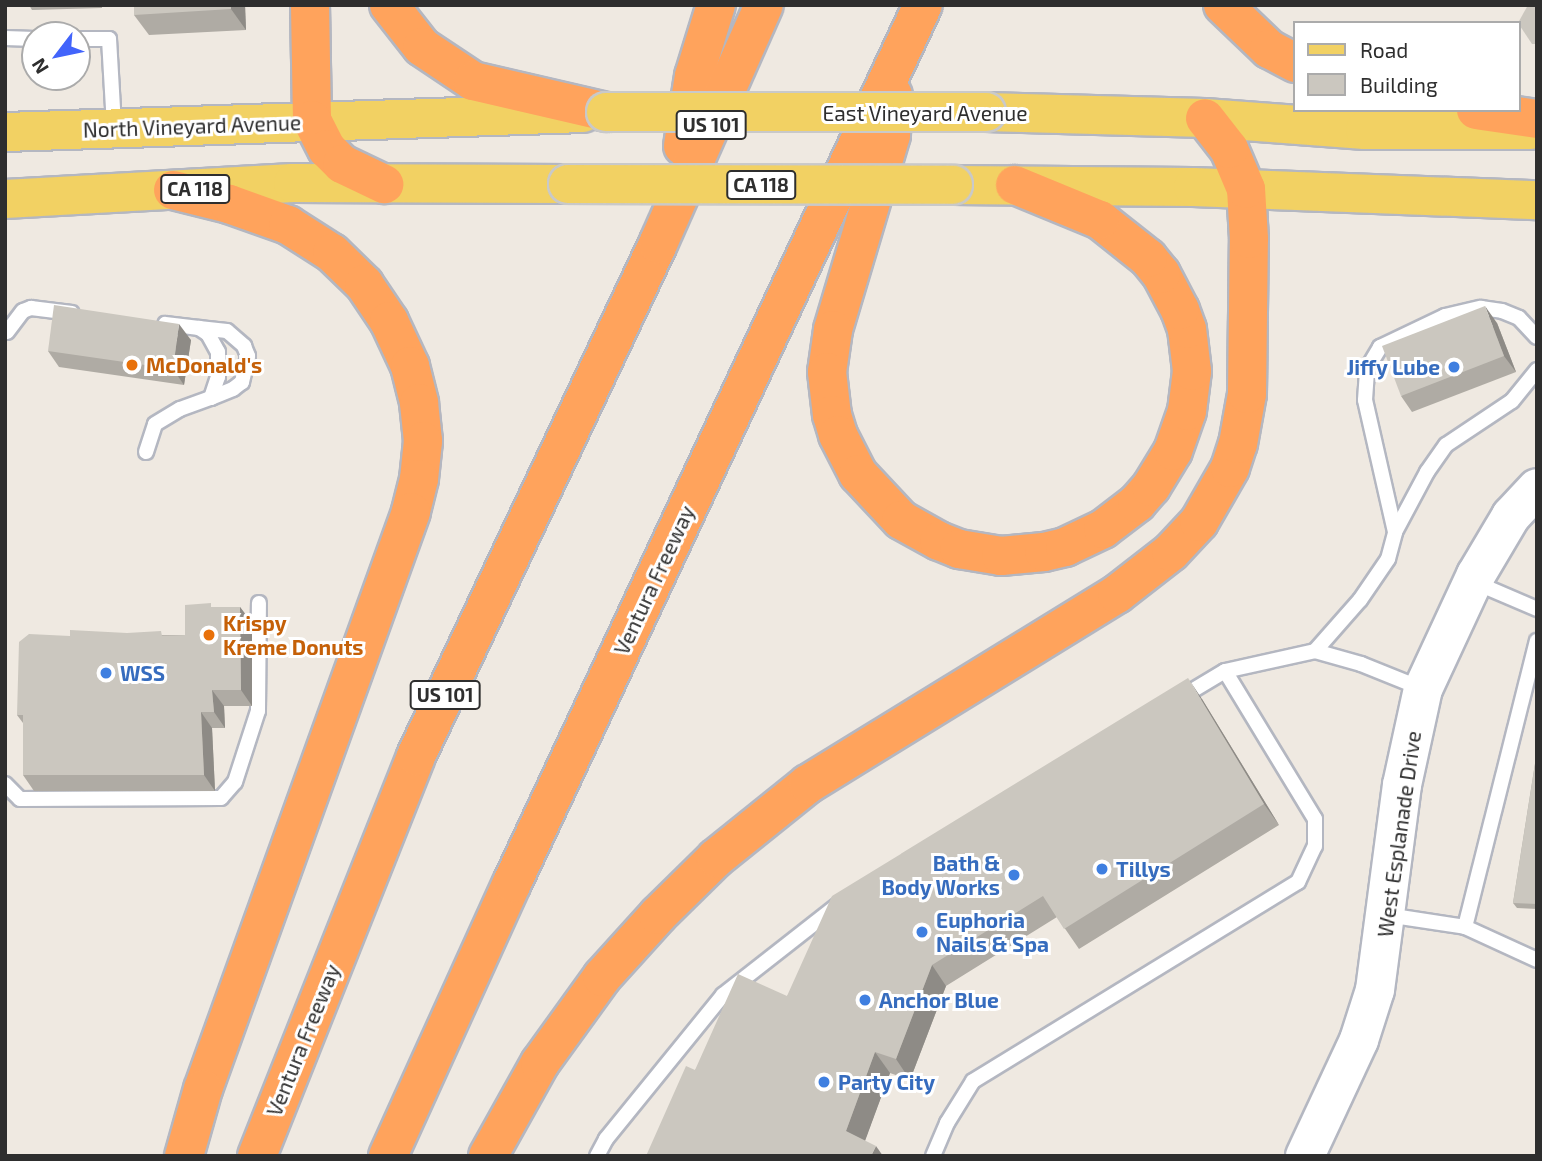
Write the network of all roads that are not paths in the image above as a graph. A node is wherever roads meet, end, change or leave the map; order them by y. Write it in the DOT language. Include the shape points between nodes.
graph roads {
  1 [pos="310,5"];
  2 [pos="390,5"];
  3 [pos="716,5"];
  4 [pos="764,5"];
  5 [pos="923,5"];
  6 [pos="1223,5"];
  7 [pos="91,39"];
  8 [pos="1294,62"];
  9 [pos="894,69"];
  10 [pos="606,112"];
  11 [pos="1490,112"];
  12 [pos="1205,118"];
  13 [pos="1537,119"];
  14 [pos="312,120"];
  15 [pos="114,127"];
  16 [pos="1537,130"];
  17 [pos="5,132"];
  18 [pos="384,184"];
  19 [pos="1014,185"];
  20 [pos="173,190"];
  21 [pos="1246,190"];
  22 [pos="5,198"];
  23 [pos="1520,200"];
  24 [pos="672,211"];
  25 [pos="1537,220"];
  26 [pos="81,314"];
  27 [pos="147,322"];
  28 [pos="199,328"];
  29 [pos="7,332"];
  30 [pos="1537,337"];
  31 [pos="1537,370"];
  32 [pos="211,398"];
  33 [pos="146,452"];
  34 [pos="1537,488"];
  35 [pos="1395,532"];
  36 [pos="1472,581"];
  37 [pos="259,603"];
  38 [pos="1537,609"];
  39 [pos="1537,641"];
  40 [pos="1315,651"];
  41 [pos="1225,671"];
  42 [pos="1423,689"];
  43 [pos="1166,706"];
  44 [pos="5,784"];
  45 [pos="847,900"];
  46 [pos="1387,915"];
  47 [pos="1465,927"];
  48 [pos="1537,960"];
  49 [pos="184,1156"];
  50 [pos="257,1156"];
  51 [pos="388,1156"];
  52 [pos="488,1156"];
  53 [pos="597,1156"];
  54 [pos="933,1156"];
  55 [pos="1305,1156"];
  1 -- 14 [label="highway"];
  2 -- 10 [label="highway" via="422,47 472,80"];
  3 -- 24 [label="highway" via="694,76"];
  4 -- 24 [label="highway, Ventura Freeway / US 101"];
  5 -- 9 [label="highway, Ventura Freeway"];
  6 -- 8 [label="highway" via="1269,49"];
  7 -- 15 [label="lane" via="109,39"];
  9 -- 19 [label="highway" via="891,135 829,351 832,415 858,474 901,520 959,549 1001,556 1065,547 1103,529 1137,503 1173,451 1187,411 1192,371 1180,310 1148,258 1100,220"];
  9 -- 51 [label="highway, Ventura Freeway"];
  10 -- 12 [label="main road, East Vineyard Avenue, bridge" via="986,112"];
  10 -- 14 [label="main road, East Vineyard Avenue"];
  11 -- 13 [label="highway"];
  12 -- 16 [label="main road, East Vineyard Avenue" via="1365,130"];
  12 -- 21 [label="highway" via="1229,149"];
  14 -- 15 [label="main road, North Vineyard Avenue"];
  14 -- 18 [label="highway" via="327,149 342,164"];
  15 -- 17 [label="main road, North Vineyard Avenue"];
  18 -- 19 [label="main road, CA 118, bridge"];
  18 -- 20 [label="main road, CA 118" via="293,183"];
  19 -- 21 [label="main road"];
  20 -- 22 [label="main road, CA 118"];
  20 -- 49 [label="highway" via="288,225 340,260 364,284 389,321 410,366 422,441 411,512 203,1089"];
  21 -- 23 [label="main road"];
  21 -- 52 [label="highway" via="1247,394 1230,468 1199,522 1171,552 1117,594 808,784 716,858 602,977 540,1063"];
  23 -- 25 [label="main road"];
  24 -- 50 [label="highway, Ventura Freeway / US 101" via="416,756"];
  26 -- 29 [label="lane" via="31,308 23,311"];
  27 -- 28 [label="lane"];
  28 -- 32 [label="lane" via="218,352 218,377"];
  28 -- 32 [label="lane" via="227,331 248,356 242,382"];
  30 -- 35 [label="lane" via="1519,318 1481,308 1445,316 1380,347 1367,369 1365,400"];
  31 -- 35 [label="lane" via="1512,401 1446,446"];
  32 -- 33 [label="lane" via="155,424"];
  34 -- 36 [label="street, West Esplanade Drive" via="1511,516"];
  35 -- 40 [label="lane" via="1388,559 1360,600"];
  36 -- 38 [label="lane"];
  36 -- 42 [label="street, West Esplanade Drive"];
  37 -- 44 [label="lane" via="258,711 234,782 221,798 20,799"];
  39 -- 47 [label="lane"];
  40 -- 41 [label="lane"];
  40 -- 42 [label="lane"];
  41 -- 43 [label="lane"];
  41 -- 54 [label="lane" via="1315,819 1315,846 1298,882 973,1081"];
  42 -- 46 [label="street, West Esplanade Drive" via="1402,785"];
  45 -- 53 [label="lane" via="723,995"];
  46 -- 47 [label="lane"];
  46 -- 55 [label="street, West Esplanade Drive" via="1375,990 1359,1040"];
  47 -- 48 [label="lane"];
}
